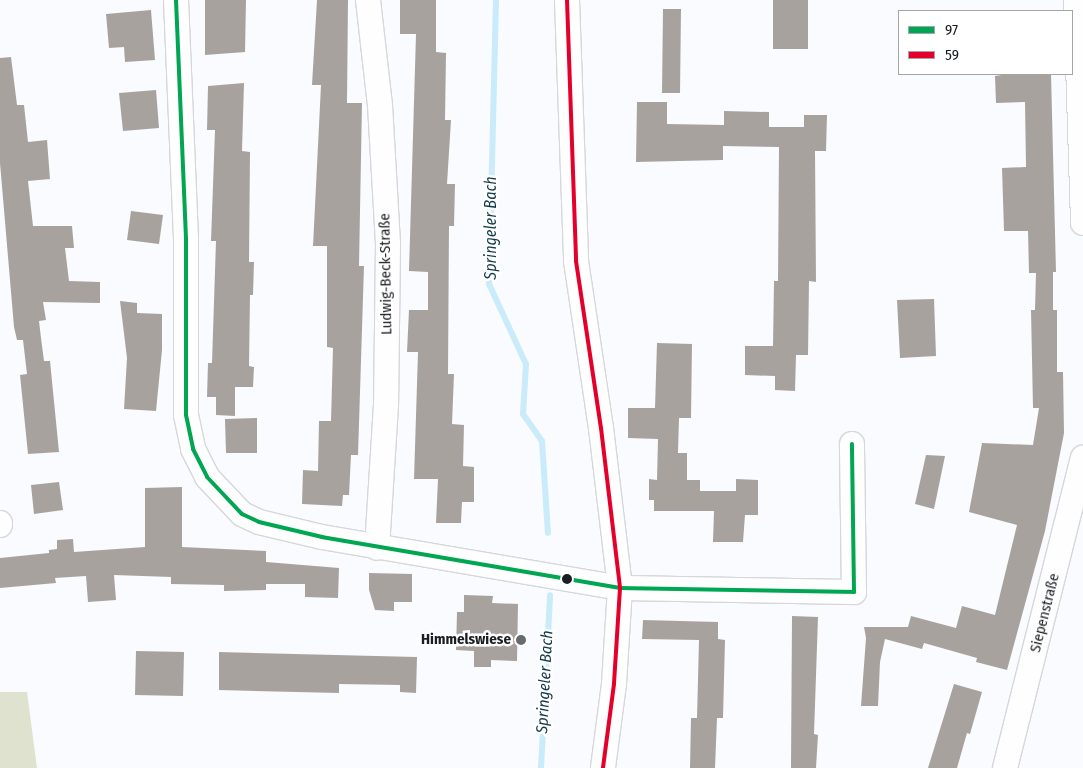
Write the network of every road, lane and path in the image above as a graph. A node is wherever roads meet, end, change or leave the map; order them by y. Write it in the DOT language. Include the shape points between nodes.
graph roads {
  1 [pos="176,0"];
  2 [pos="368,0"];
  3 [pos="567,0"];
  4 [pos="1076,0"];
  5 [pos="1082,177"];
  6 [pos="1083,223"];
  7 [pos="852,444"];
  8 [pos="1083,458"];
  9 [pos="377,548"];
  10 [pos="620,588"];
  11 [pos="603,768"];
  12 [pos="1006,768"];
  1 -- 9 [label="street" via="186,238 184,400 193,449 212,485 242,514 277,527"];
  2 -- 9 [label="street, Ludwig-Beck-Straße" via="380,105 388,244 386,405"];
  3 -- 10 [label="street" via="576,261 601,428"];
  4 -- 5 [label="street"];
  5 -- 6 [label="street"];
  7 -- 10 [label="street" via="854,592"];
  8 -- 12 [label="street, Siepenstraße"];
  9 -- 10 [label="street"];
  10 -- 11 [label="street" via="614,684"];
}
